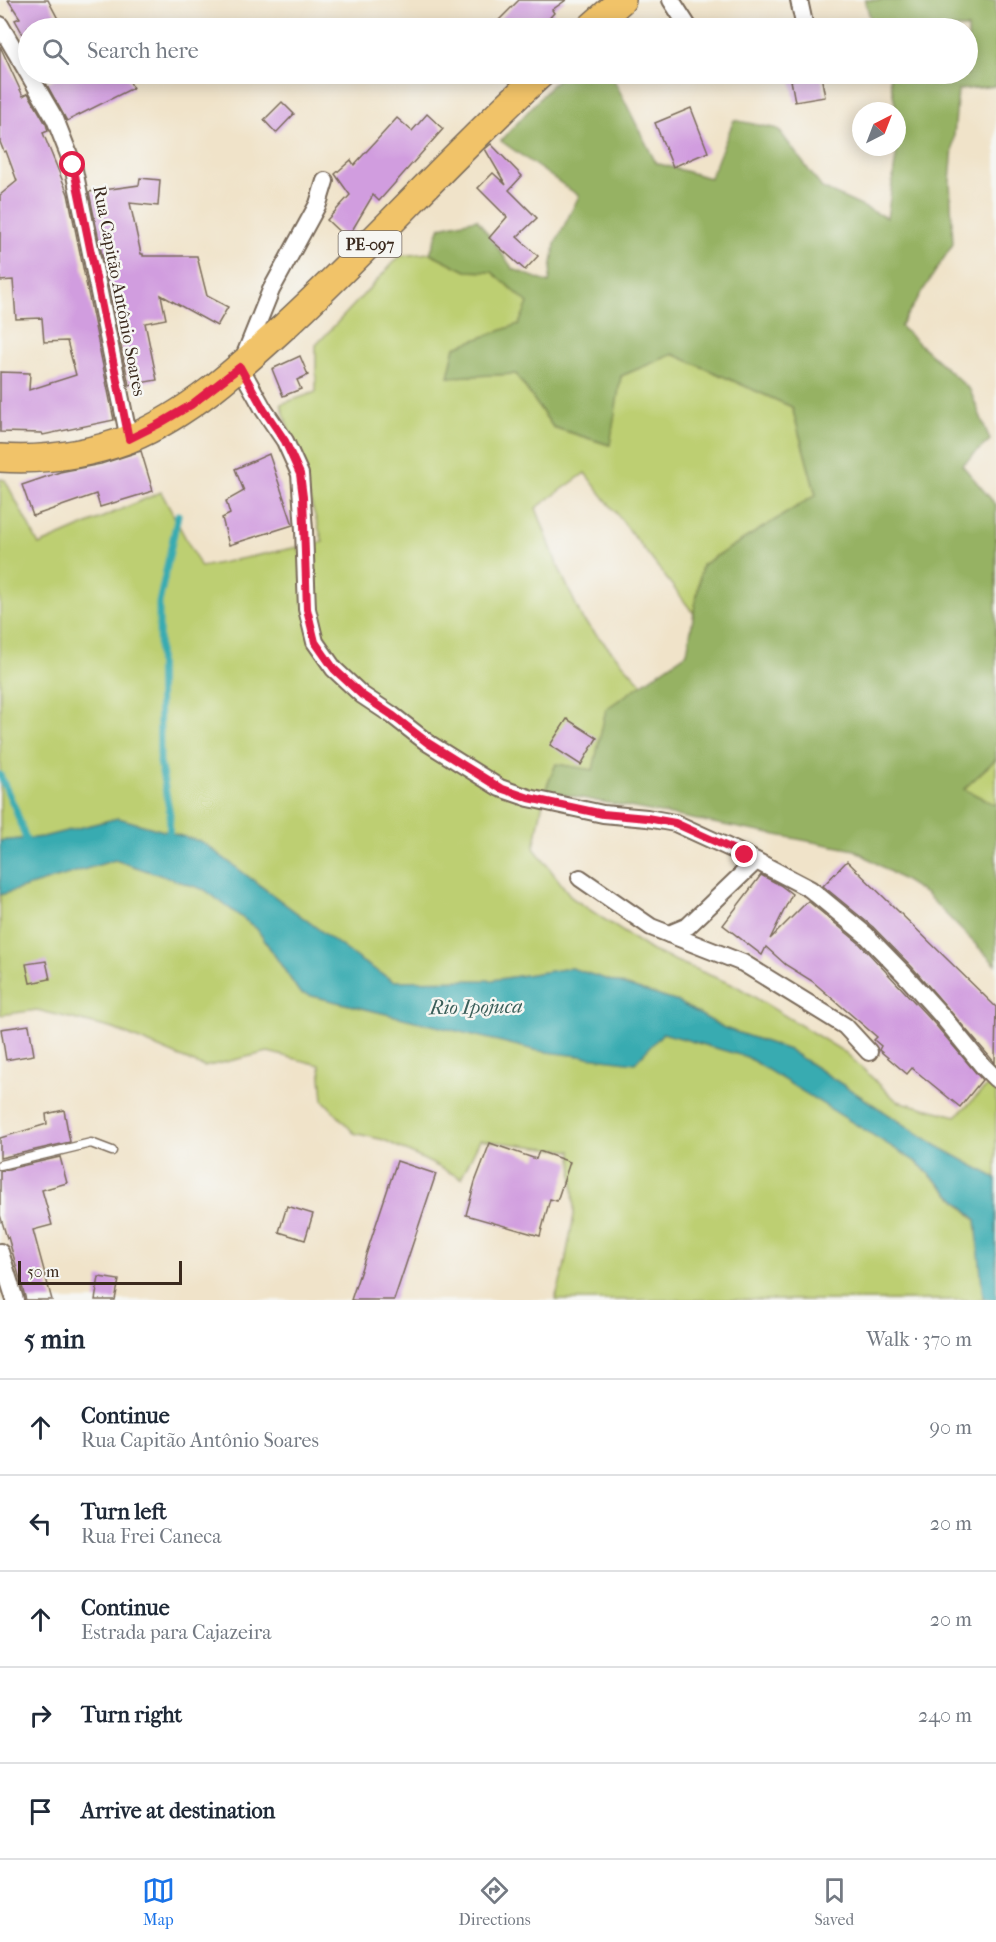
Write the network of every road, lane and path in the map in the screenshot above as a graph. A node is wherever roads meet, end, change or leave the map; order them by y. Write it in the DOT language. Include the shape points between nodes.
graph roads {
  1 [pos="622,0"];
  2 [pos="671,0"];
  3 [pos="799,0"];
  4 [pos="601,18"];
  5 [pos="683,18"];
  6 [pos="803,18"];
  7 [pos="0,25"];
  8 [pos="18,56"];
  9 [pos="35,84"];
  10 [pos="531,84"];
  11 [pos="325,181"];
  12 [pos="240,367"];
  13 [pos="129,439"];
  14 [pos="0,458"];
  15 [pos="756,861"];
  16 [pos="580,878"];
  17 [pos="669,934"];
  18 [pos="869,1052"];
  19 [pos="996,1079"];
  20 [pos="112,1151"];
  21 [pos="0,1166"];
  22 [pos="0,1252"];
  23 [pos="15,1300"];
  1 -- 4 [label="main road"];
  2 -- 5 [label="street"];
  3 -- 6 [label="street"];
  7 -- 8 [label="street, Rua Capitão Antônio Soares"];
  9 -- 13 [label="street, Rua Capitão Antônio Soares" via="55,119 73,165"];
  10 -- 12 [label="main road, PE-097" via="330,285"];
  11 -- 12 [label="street" via="318,204 271,290"];
  12 -- 13 [label="main road, PE-097" via="180,412"];
  12 -- 15 [label="street" via="285,441 300,474 307,609 315,642 341,675 428,743 500,788 603,814 675,823"];
  13 -- 14 [label="main road, PE-097" via="80,455 34,460"];
  15 -- 17 [label="street" via="688,926"];
  15 -- 19 [label="street" via="810,889 866,935"];
  16 -- 17 [label="street" via="651,927"];
  17 -- 18 [label="street" via="743,963 845,1026"];
  20 -- 21 [label="lane" via="91,1143"];
  22 -- 23 [label="street"];
}
